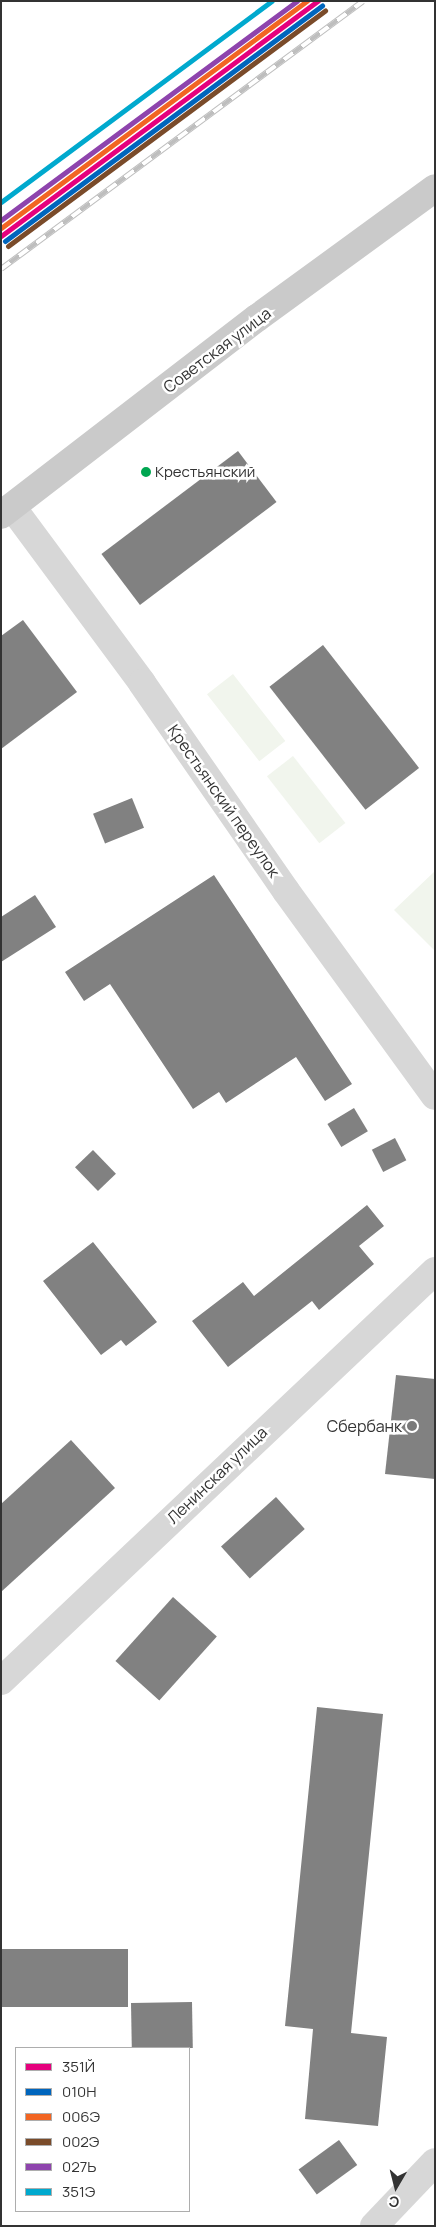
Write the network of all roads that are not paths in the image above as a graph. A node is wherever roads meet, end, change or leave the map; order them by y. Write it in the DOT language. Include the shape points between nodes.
graph roads {
  1 [pos="435,188"];
  2 [pos="7,511"];
  3 [pos="435,1096"];
  4 [pos="435,1271"];
  5 [pos="1,1681"];
  6 [pos="435,2162"];
  7 [pos="374,2226"];
  1 -- 2 [label="main road, Советская улица" via="257,318"];
  2 -- 3 [label="street, Крестьянский переулок" via="142,683 286,892"];
  4 -- 5 [label="street, Ленинская улица"];
  6 -- 7 [label="street"];
}
